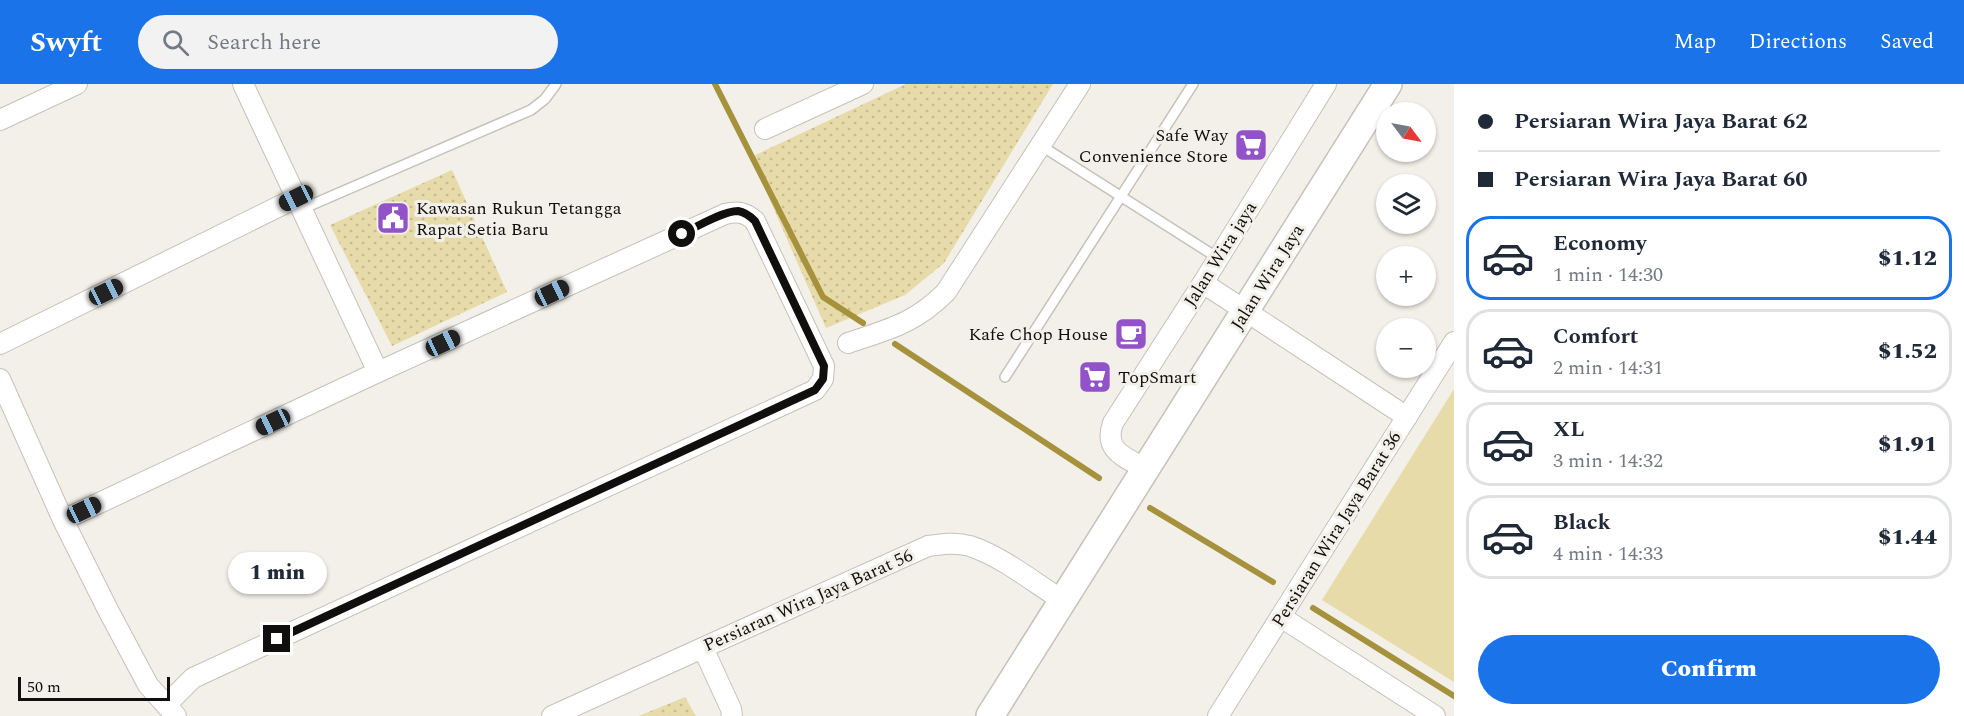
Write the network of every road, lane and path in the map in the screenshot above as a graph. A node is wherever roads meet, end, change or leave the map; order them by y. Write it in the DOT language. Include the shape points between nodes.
graph roads {
  1 [pos="77,84"];
  2 [pos="243,84"];
  3 [pos="556,84"];
  4 [pos="863,84"];
  5 [pos="1193,84"];
  6 [pos="1326,84"];
  7 [pos="1388,84"];
  8 [pos="1074,87"];
  9 [pos="0,120"];
  10 [pos="765,129"];
  11 [pos="1040,145"];
  12 [pos="1121,196"];
  13 [pos="299,204"];
  14 [pos="1218,258"];
  15 [pos="1203,283"];
  16 [pos="1246,310"];
  17 [pos="1454,342"];
  18 [pos="848,343"];
  19 [pos="0,344"];
  20 [pos="378,372"];
  21 [pos="1005,377"];
  22 [pos="0,379"];
  23 [pos="1407,417"];
  24 [pos="1146,470"];
  25 [pos="63,520"];
  26 [pos="1062,600"];
  27 [pos="1281,616"];
  28 [pos="703,648"];
  29 [pos="171,710"];
  30 [pos="552,716"];
  31 [pos="732,716"];
  32 [pos="990,716"];
  33 [pos="1218,716"];
  34 [pos="1435,716"];
  1 -- 9 [label="street"];
  2 -- 13 [label="street"];
  3 -- 13 [label="lane" via="531,110"];
  4 -- 10 [label="street"];
  5 -- 12 [label="lane"];
  6 -- 14 [label="street, Jalan Wira jaya"];
  7 -- 16 [label="street, Jalan Wira Jaya"];
  8 -- 11 [label="street"];
  11 -- 12 [label="lane"];
  11 -- 18 [label="street" via="946,292 906,323"];
  12 -- 14 [label="lane"];
  12 -- 21 [label="lane"];
  13 -- 19 [label="street"];
  13 -- 20 [label="street"];
  14 -- 15 [label="street, Jalan Wira jaya"];
  15 -- 16 [label="street"];
  15 -- 24 [label="street, Jalan Wira jaya" via="1109,434 1115,450"];
  16 -- 23 [label="street"];
  16 -- 24 [label="street, Jalan Wira Jaya"];
  17 -- 23 [label="street, Persiaran Wira Jaya Barat 36"];
  20 -- 25 [label="street"];
  20 -- 29 [label="street" via="738,211 755,221 824,366 823,379 804,396 193,678"];
  22 -- 25 [label="street"];
  23 -- 27 [label="street, Persiaran Wira Jaya Barat 36"];
  24 -- 26 [label="street, Jalan Wira Jaya"];
  25 -- 29 [label="street" via="148,685"];
  26 -- 28 [label="street, Persiaran Wira Jaya Barat 56" via="988,554 948,543 928,546"];
  26 -- 32 [label="street, Jalan Wira Jaya"];
  27 -- 33 [label="street, Persiaran Wira Jaya Barat 36"];
  27 -- 34 [label="street"];
  28 -- 30 [label="street, Persiaran Wira Jaya Barat 56"];
  28 -- 31 [label="street"];
}
